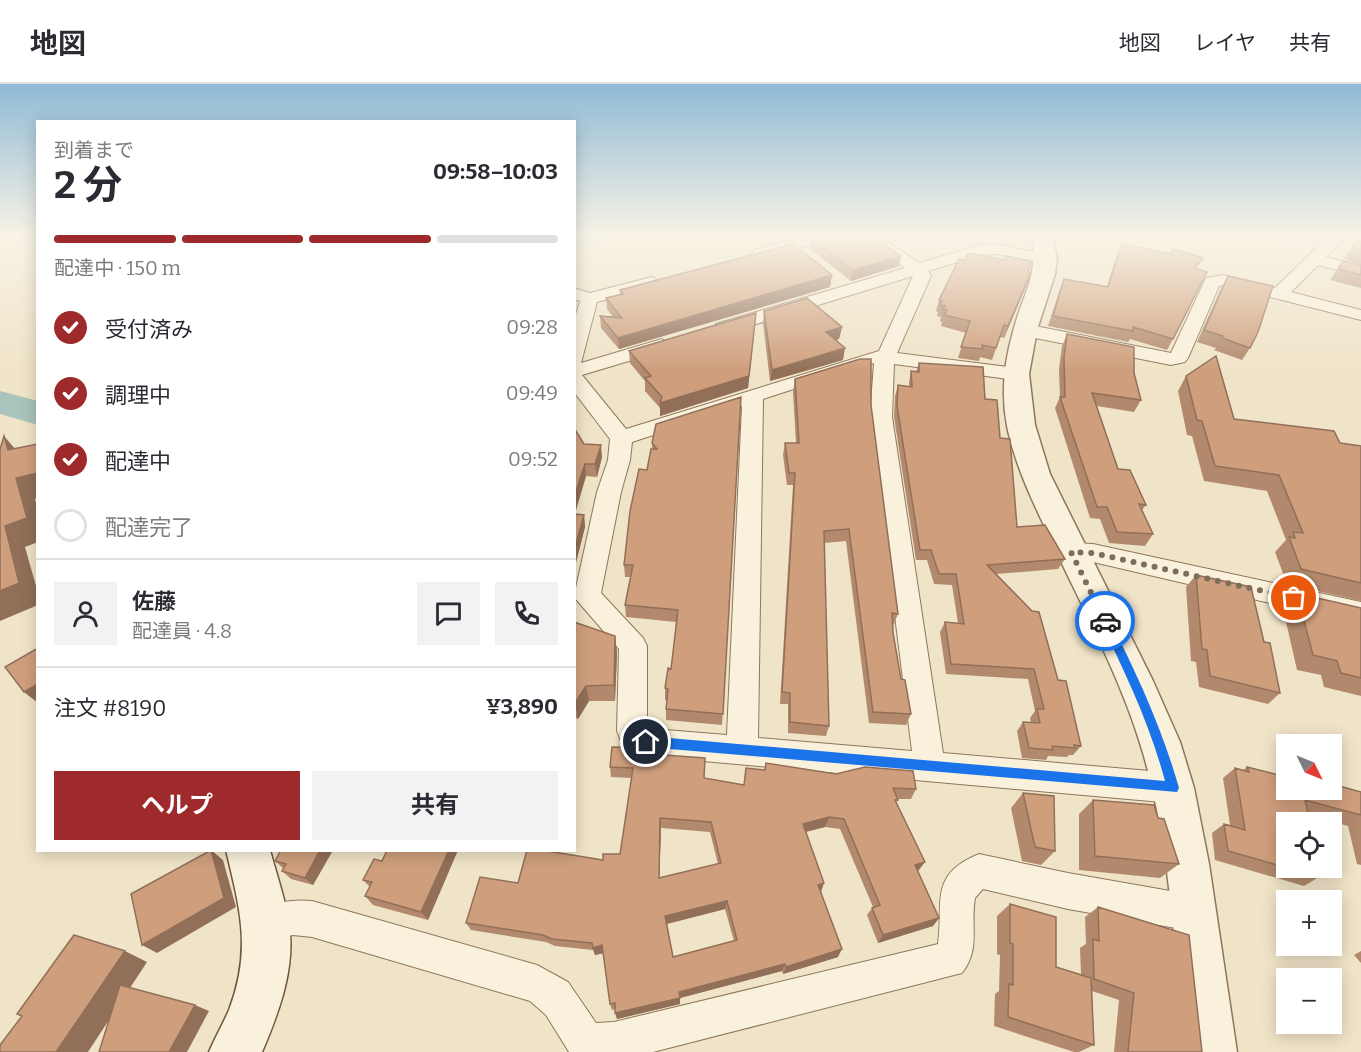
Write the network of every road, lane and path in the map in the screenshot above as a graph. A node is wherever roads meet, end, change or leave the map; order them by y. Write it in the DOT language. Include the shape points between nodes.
graph roads {
  1 [pos="650,281"];
  2 [pos="836,281"];
  3 [pos="878,281"];
  4 [pos="921,281"];
  5 [pos="1036,281"];
  6 [pos="1217,281"];
  7 [pos="1228,281"];
  8 [pos="1291,281"];
  9 [pos="849,290"];
  10 [pos="1280,293"];
  11 [pos="582,296"];
  12 [pos="1361,315"];
  13 [pos="1024,330"];
  14 [pos="709,332"];
  15 [pos="576,342"];
  16 [pos="675,342"];
  17 [pos="886,355"];
  18 [pos="576,370"];
  19 [pos="1017,374"];
  20 [pos="576,381"];
  21 [pos="753,395"];
  22 [pos="621,438"];
  23 [pos="1071,552"];
  24 [pos="1361,613"];
  25 [pos="742,748"];
  26 [pos="929,765"];
  27 [pos="1173,788"];
  28 [pos="248,852"];
  29 [pos="1193,913"];
  30 [pos="265,924"];
  31 [pos="235,1052"];
  32 [pos="1211,1052"];
  1 -- 11 [label="street"];
  2 -- 9 [label="street"];
  3 -- 9 [label="street"];
  4 -- 17 [label="street"];
  5 -- 13 [label="street"];
  6 -- 13 [label="street" via="1212,282 1178,358"];
  7 -- 10 [label="street"];
  8 -- 10 [label="street"];
  9 -- 14 [label="street"];
  10 -- 12 [label="street"];
  11 -- 15 [label="street"];
  13 -- 19 [label="street"];
  16 -- 18 [label="street"];
  17 -- 19 [label="street"];
  17 -- 21 [label="street" via="829,369"];
  17 -- 26 [label="street" via="881,417"];
  19 -- 23 [label="street" via="1017,402 1027,450"];
  20 -- 22 [label="street"];
  21 -- 22 [label="street"];
  21 -- 25 [label="street"];
  22 -- 25 [label="street" via="586,596 633,646 632,731 646,742"];
  23 -- 24 [label="street" via="1093,553"];
  23 -- 27 [label="street" via="1140,693"];
  25 -- 26 [label="street"];
  26 -- 27 [label="street"];
  27 -- 29 [label="street"];
  28 -- 30 [label="street"];
  29 -- 30 [label="street" via="979,871 958,892 957,948 949,960 614,1042 593,1043 583,1039 562,1005 537,984 312,919 293,916"];
  29 -- 32 [label="street"];
  30 -- 31 [label="street" via="267,941 262,972 245,1033"];
}
